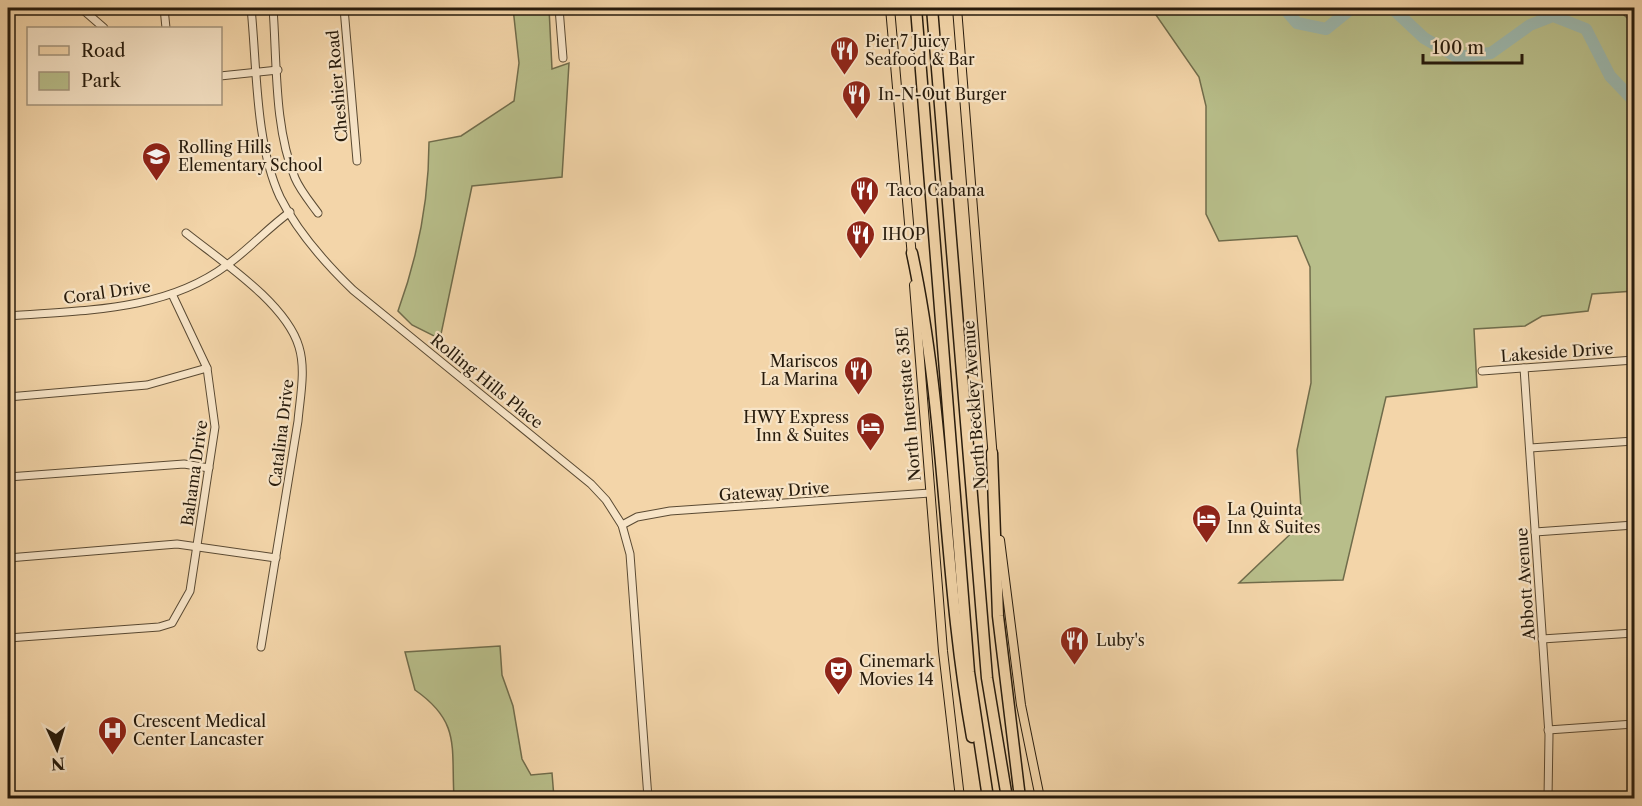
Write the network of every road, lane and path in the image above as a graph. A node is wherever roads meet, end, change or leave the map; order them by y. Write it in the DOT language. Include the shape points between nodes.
graph roads {
  1 [pos="81,8"];
  2 [pos="164,8"];
  3 [pos="251,8"];
  4 [pos="273,8"];
  5 [pos="344,8"];
  6 [pos="559,8"];
  7 [pos="890,8"];
  8 [pos="916,8"];
  9 [pos="932,8"];
  10 [pos="957,8"];
  11 [pos="103,27"];
  12 [pos="166,27"];
  13 [pos="563,58"];
  14 [pos="278,70"];
  15 [pos="257,72"];
  16 [pos="222,76"];
  17 [pos="357,161"];
  18 [pos="290,212"];
  19 [pos="318,213"];
  20 [pos="186,233"];
  21 [pos="912,253"];
  22 [pos="226,266"];
  23 [pos="172,294"];
  24 [pos="8,316"];
  25 [pos="1635,360"];
  26 [pos="207,368"];
  27 [pos="1524,368"];
  28 [pos="1482,371"];
  29 [pos="8,397"];
  30 [pos="1635,441"];
  31 [pos="1530,448"];
  32 [pos="992,453"];
  33 [pos="209,468"];
  34 [pos="8,477"];
  35 [pos="930,493"];
  36 [pos="622,525"];
  37 [pos="1635,525"];
  38 [pos="1535,532"];
  39 [pos="197,546"];
  40 [pos="8,558"];
  41 [pos="276,558"];
  42 [pos="1635,633"];
  43 [pos="8,638"];
  44 [pos="1542,639"];
  45 [pos="261,647"];
  46 [pos="1635,724"];
  47 [pos="1548,730"];
  48 [pos="984,780"];
  49 [pos="648,798"];
  50 [pos="960,798"];
  51 [pos="988,798"];
  52 [pos="1007,798"];
  53 [pos="1020,798"];
  54 [pos="1041,798"];
  55 [pos="1548,798"];
  1 -- 11 [label="street"];
  2 -- 12 [label="street"];
  3 -- 15 [label="street, Rolling Hills Place"];
  4 -- 14 [label="street"];
  5 -- 17 [label="street, Cheshier Road"];
  6 -- 13 [label="street"];
  7 -- 21 [label="main road, North Interstate 35E"];
  8 -- 48 [label="highway" via="963,602"];
  9 -- 52 [label="highway" via="987,678"];
  10 -- 32 [label="main road, North Beckley Avenue"];
  14 -- 15 [label="street"];
  14 -- 19 [label="street" via="282,130 289,163"];
  15 -- 16 [label="street"];
  15 -- 18 [label="street, Rolling Hills Place" via="271,171"];
  18 -- 22 [label="street, Coral Drive"];
  18 -- 36 [label="street, Rolling Hills Place" via="321,258 353,290 591,484"];
  20 -- 22 [label="street, Catalina Drive"];
  21 -- 35 [label="main road, North Interstate 35E"];
  21 -- 48 [label="highway" via="932,377 955,630 973,744"];
  22 -- 23 [label="street, Coral Drive"];
  22 -- 41 [label="street, Catalina Drive" via="280,313 299,348 302,375 298,421"];
  23 -- 24 [label="street, Coral Drive" via="104,309"];
  23 -- 26 [label="street, Bahama Drive"];
  25 -- 27 [label="street, Lakeside Drive"];
  26 -- 29 [label="street" via="147,385"];
  26 -- 33 [label="street, Bahama Drive" via="215,427"];
  27 -- 28 [label="street, Lakeside Drive"];
  27 -- 31 [label="street, Abbott Avenue"];
  30 -- 31 [label="street"];
  31 -- 38 [label="street, Abbott Avenue"];
  32 -- 53 [label="highway" via="998,616"];
  32 -- 54 [label="main road, North Beckley Avenue" via="1013,652"];
  33 -- 34 [label="street" via="184,464"];
  33 -- 39 [label="street, Bahama Drive"];
  35 -- 36 [label="street, Gateway Drive" via="669,512 637,517"];
  35 -- 50 [label="main road, North Interstate 35E"];
  36 -- 49 [label="street, Rolling Hills Place" via="632,565"];
  37 -- 38 [label="street"];
  38 -- 44 [label="street, Abbott Avenue"];
  39 -- 40 [label="street" via="177,544"];
  39 -- 41 [label="street"];
  39 -- 43 [label="street, Bahama Drive" via="190,591 172,623"];
  41 -- 45 [label="street, Catalina Drive"];
  42 -- 44 [label="street"];
  44 -- 47 [label="street, Abbott Avenue"];
  46 -- 47 [label="street"];
  47 -- 55 [label="street, Abbott Avenue"];
  48 -- 51 [label="highway"];
}
